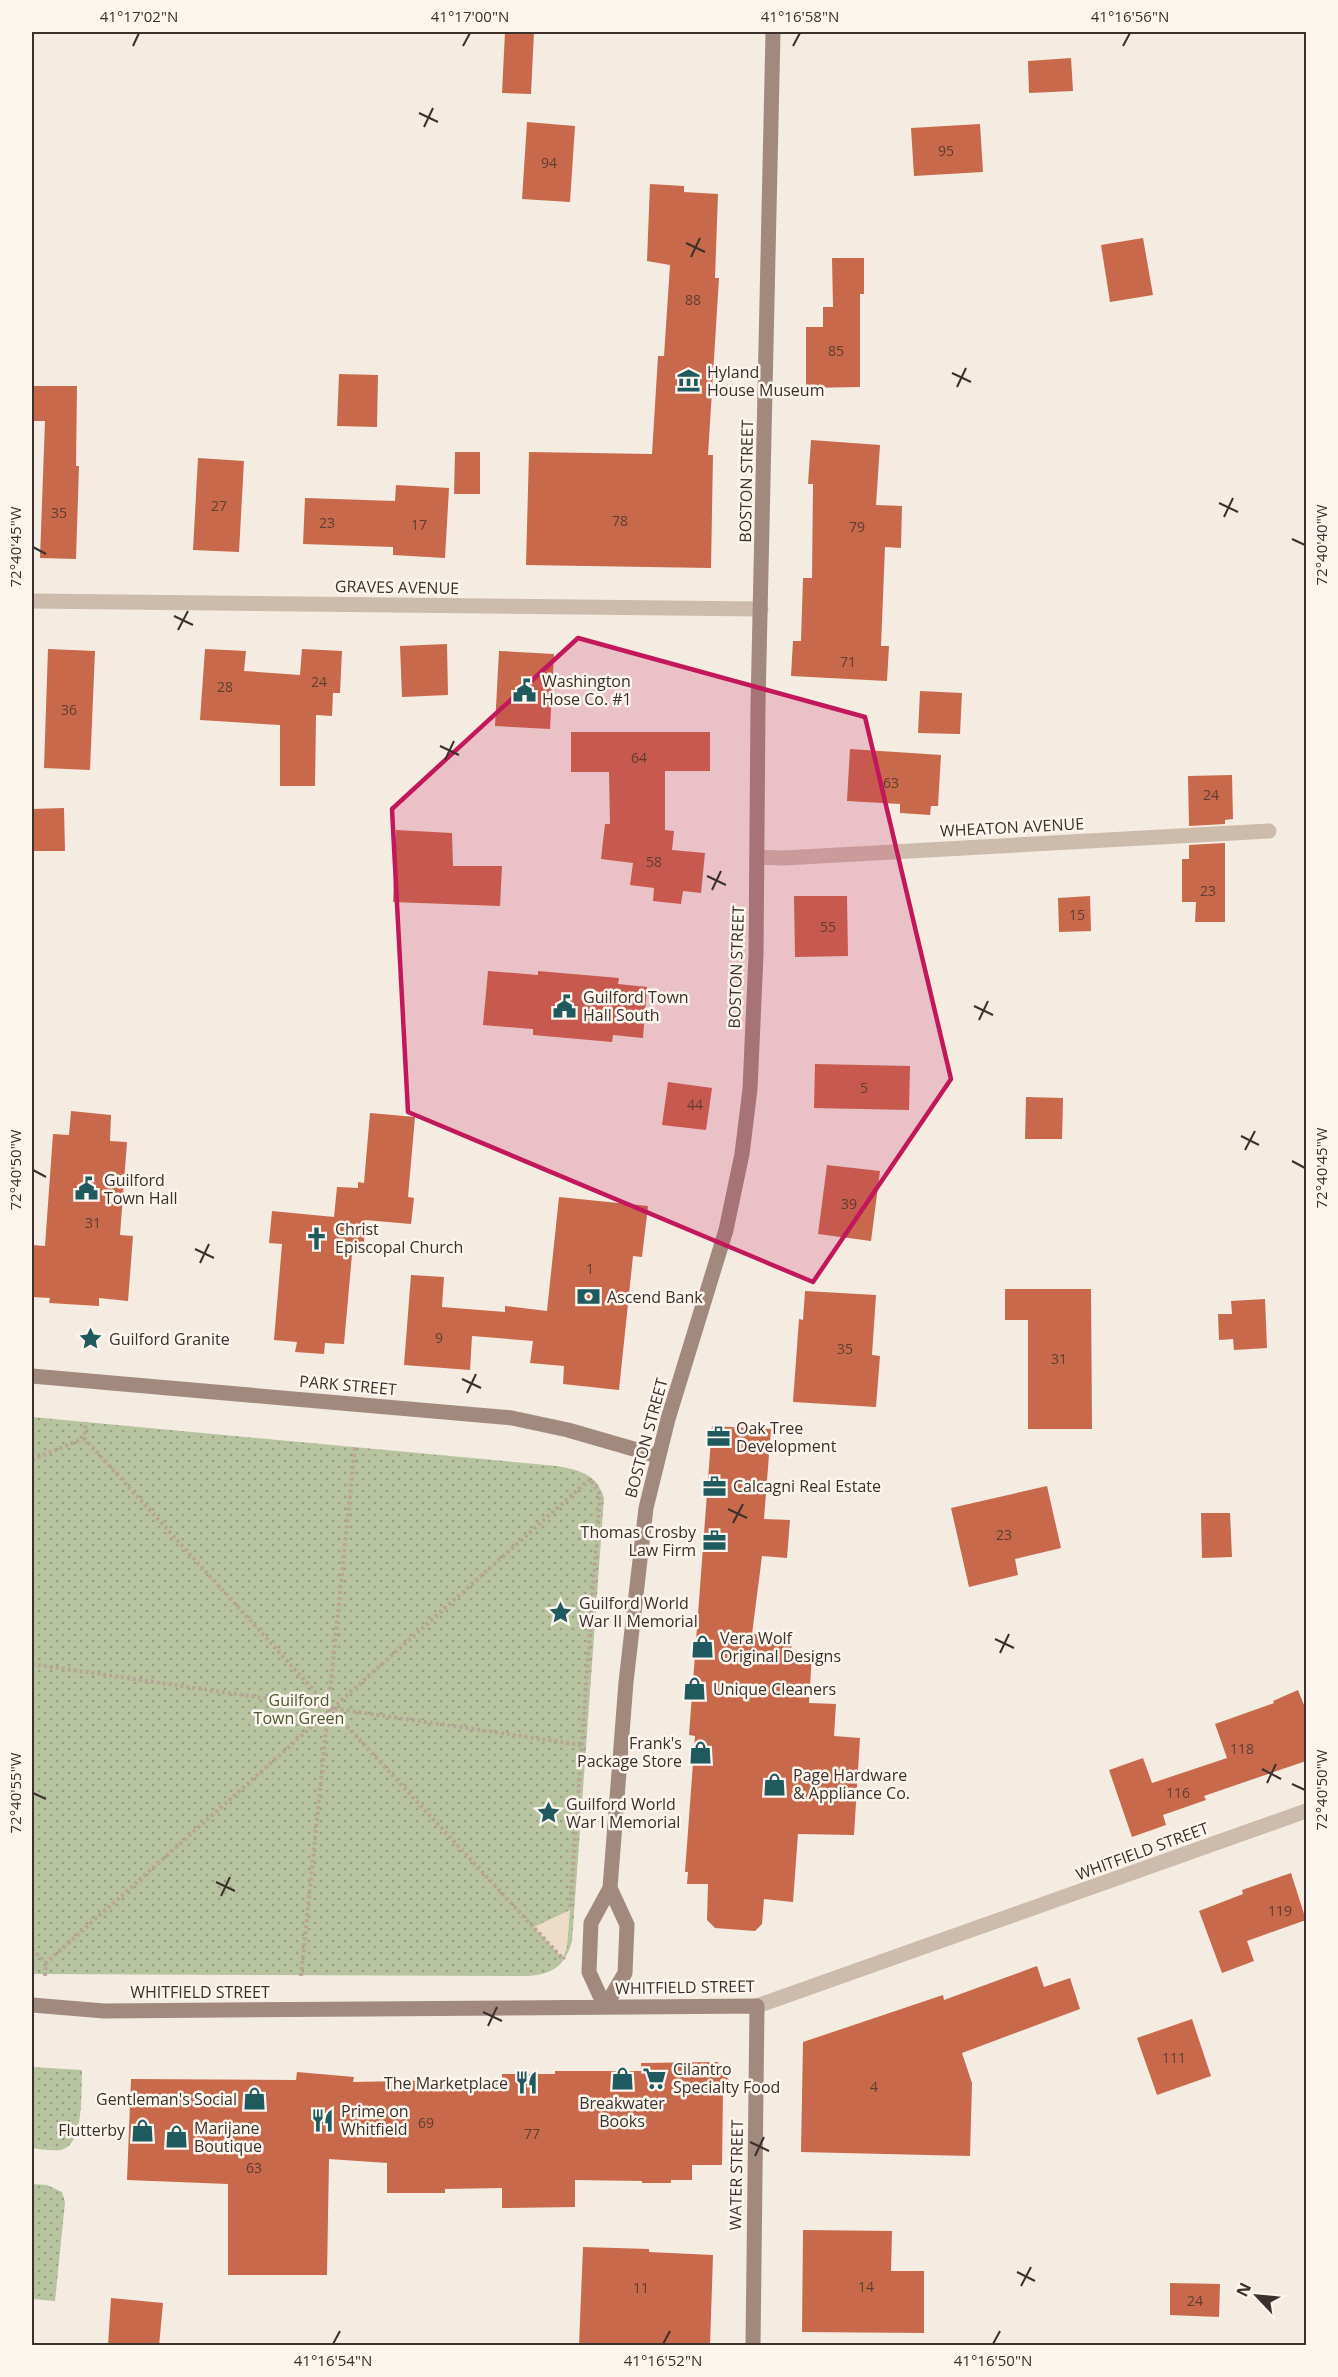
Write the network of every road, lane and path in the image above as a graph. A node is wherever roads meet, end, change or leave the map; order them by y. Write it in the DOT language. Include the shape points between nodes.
graph roads {
  1 [pos="773,32"];
  2 [pos="32,601"];
  3 [pos="761,609"];
  4 [pos="1269,831"];
  5 [pos="757,857"];
  6 [pos="32,1376"];
  7 [pos="86,1422"];
  8 [pos="84,1438"];
  9 [pos="355,1448"];
  10 [pos="658,1456"];
  11 [pos="32,1460"];
  12 [pos="32,1664"];
  13 [pos="330,1708"];
  14 [pos="582,1745"];
  15 [pos="1306,1811"];
  16 [pos="610,1888"];
  17 [pos="569,1916"];
  18 [pos="32,1949"];
  19 [pos="565,1953"];
  20 [pos="46,1963"];
  21 [pos="45,1976"];
  22 [pos="301,1976"];
  23 [pos="32,2005"];
  24 [pos="757,2006"];
  25 [pos="606,2007"];
  26 [pos="753,2346"];
  1 -- 3 [label="main road, BOSTON STREET"];
  2 -- 3 [label="street, GRAVES AVENUE"];
  3 -- 5 [label="main road, BOSTON STREET"];
  4 -- 5 [label="street, WHEATON AVENUE"];
  5 -- 10 [label="main road, BOSTON STREET" via="750,1089 742,1154 723,1240"];
  6 -- 10 [label="main road, PARK STREET" via="512,1418"];
  7 -- 8 [label="path"];
  8 -- 11 [label="path"];
  8 -- 13 [label="path"];
  9 -- 13 [label="path"];
  10 -- 16 [label="main road, BOSTON STREET" via="646,1508 634,1605"];
  12 -- 13 [label="path"];
  13 -- 14 [label="path"];
  13 -- 14 [label="path" via="590,1479 600,1494"];
  13 -- 19 [label="path" via="563,1959"];
  13 -- 20 [label="path"];
  13 -- 22 [label="path"];
  14 -- 17 [label="path"];
  15 -- 24 [label="street, WHITFIELD STREET"];
  16 -- 25 [label="main road, BOSTON STREET" via="627,1925 625,1973"];
  16 -- 25 [label="main road, BOSTON STREET" via="591,1923 589,1972"];
  18 -- 20 [label="path"];
  20 -- 21 [label="path"];
  23 -- 25 [label="main road, WHITFIELD STREET" via="104,2011"];
  24 -- 25 [label="main road, WHITFIELD STREET"];
  24 -- 26 [label="main road, WATER STREET"];
}
